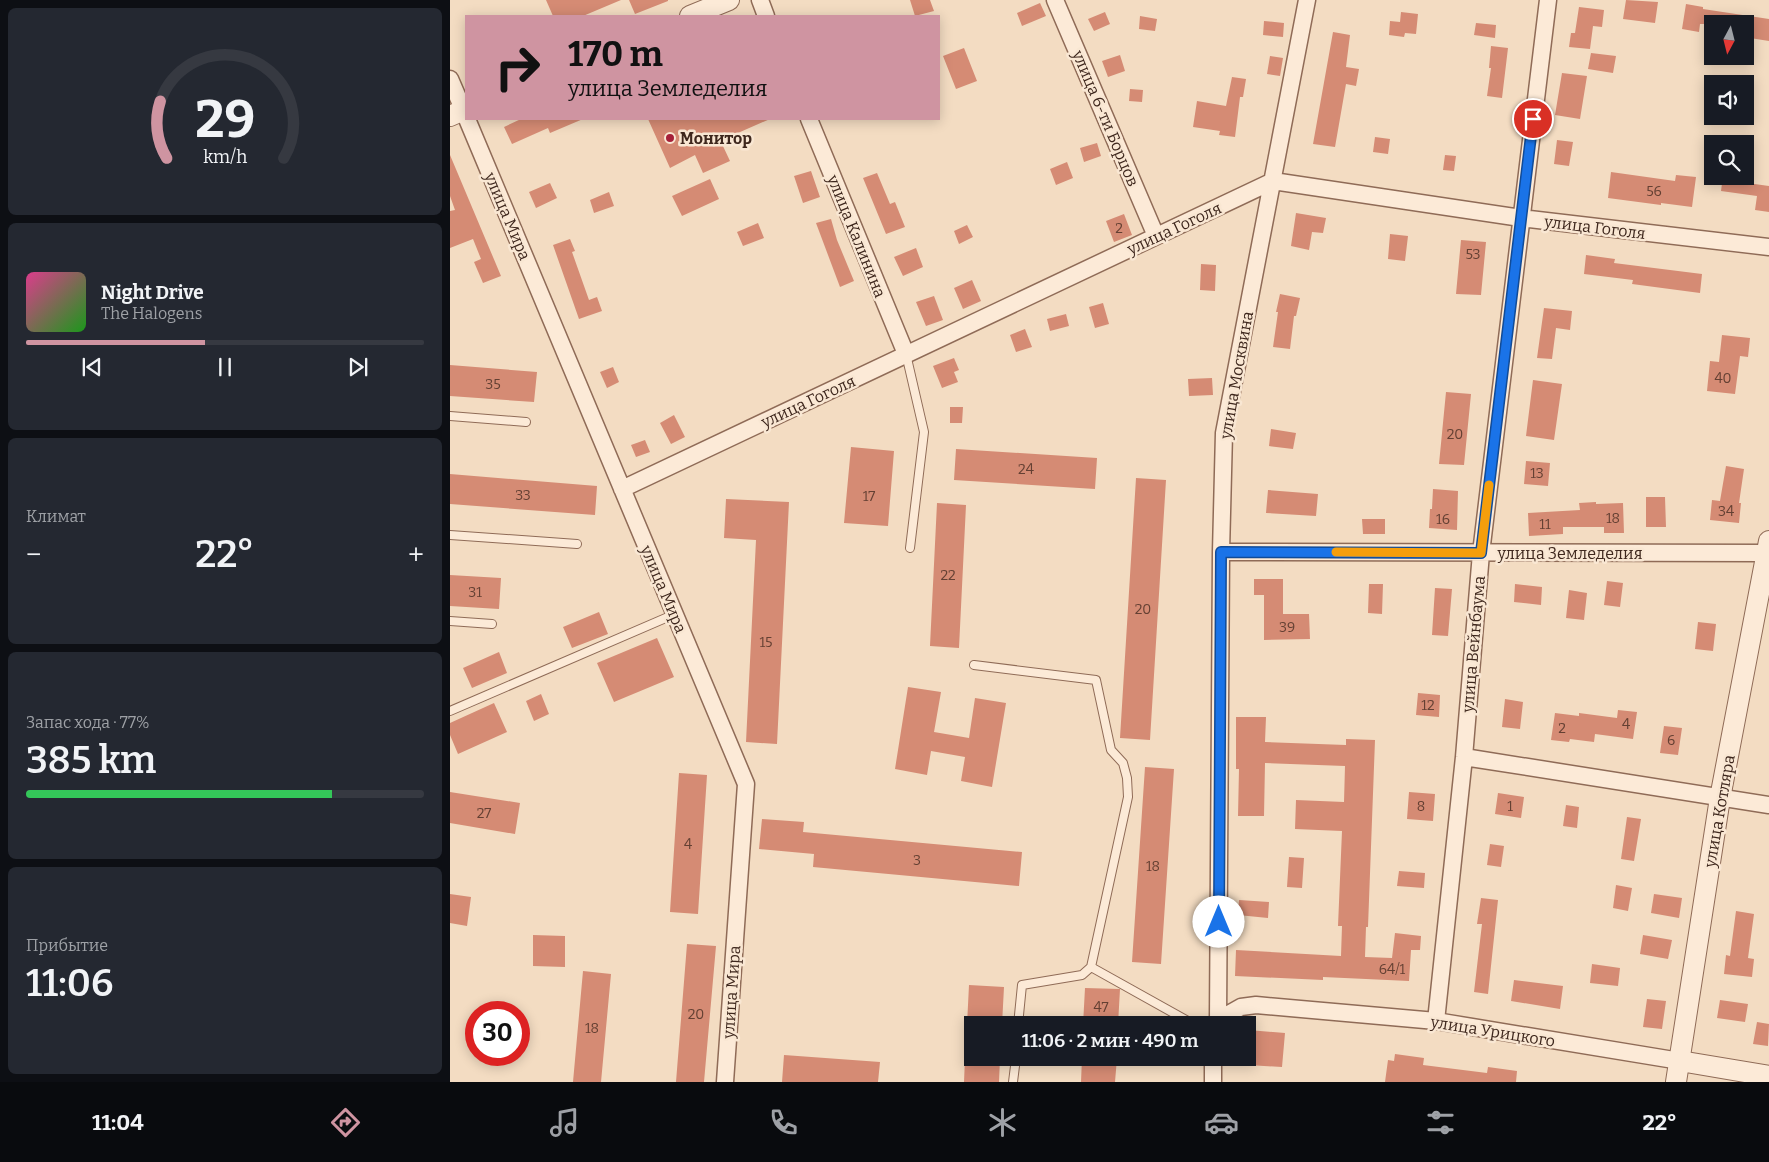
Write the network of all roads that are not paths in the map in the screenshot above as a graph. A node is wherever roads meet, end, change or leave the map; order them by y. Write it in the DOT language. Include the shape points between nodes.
graph roads {
  1 [pos="729,0"];
  2 [pos="760,0"];
  3 [pos="1055,0"];
  4 [pos="1307,0"];
  5 [pos="1548,0"];
  6 [pos="692,15"];
  7 [pos="766,15"];
  8 [pos="450,79"];
  9 [pos="463,114"];
  10 [pos="466,120"];
  11 [pos="809,120"];
  12 [pos="1272,181"];
  13 [pos="1521,218"];
  14 [pos="1156,236"];
  15 [pos="1769,247"];
  16 [pos="906,354"];
  17 [pos="450,416"];
  18 [pos="526,422"];
  19 [pos="622,489"];
  20 [pos="450,535"];
  21 [pos="577,544"];
  22 [pos="910,548"];
  23 [pos="1768,549"];
  24 [pos="1221,552"];
  25 [pos="1481,553"];
  26 [pos="675,614"];
  27 [pos="450,621"];
  28 [pos="492,624"];
  29 [pos="974,665"];
  30 [pos="450,711"];
  31 [pos="1464,757"];
  32 [pos="1720,798"];
  33 [pos="1769,805"];
  34 [pos="1091,967"];
  35 [pos="1019,1016"];
  36 [pos="1179,1016"];
  37 [pos="1218,1016"];
  38 [pos="1227,1016"];
  39 [pos="1436,1021"];
  40 [pos="1680,1061"];
  41 [pos="1015,1066"];
  42 [pos="1214,1066"];
  43 [pos="1769,1076"];
  44 [pos="725,1082"];
  45 [pos="1013,1082"];
  46 [pos="1213,1082"];
  47 [pos="1676,1082"];
  1 -- 6 [label="street"];
  2 -- 7 [label="street"];
  3 -- 14 [label="street, улица 6-ти Борцов"];
  4 -- 12 [label="street, улица Москвина"];
  5 -- 13 [label="street, улица Вейнбаума"];
  8 -- 9 [label="street, улица Мира"];
  10 -- 19 [label="street, улица Мира"];
  11 -- 16 [label="street, улица Калинина"];
  12 -- 13 [label="street, улица Гоголя"];
  12 -- 14 [label="street, улица Гоголя"];
  12 -- 24 [label="street, улица Москвина" via="1224,432"];
  13 -- 15 [label="street, улица Гоголя"];
  13 -- 25 [label="street, улица Вейнбаума"];
  14 -- 16 [label="street, улица Гоголя"];
  16 -- 19 [label="street, улица Гоголя"];
  16 -- 22 [label="lane" via="924,432"];
  17 -- 18 [label="lane"];
  19 -- 26 [label="street, улица Мира"];
  20 -- 21 [label="lane"];
  23 -- 25 [label="street, улица Земледелия"];
  23 -- 32 [label="street, улица Котляра"];
  24 -- 25 [label="street, улица Земледелия"];
  24 -- 37 [label="street, улица Москвина"];
  25 -- 31 [label="street, улица Вейнбаума"];
  26 -- 30 [label="lane"];
  26 -- 44 [label="street, улица Мира" via="746,784"];
  27 -- 28 [label="lane"];
  29 -- 34 [label="lane" via="1096,680 1111,750 1123,763 1128,797"];
  31 -- 32 [label="street"];
  31 -- 39 [label="street, улица Вейнбаума"];
  32 -- 33 [label="street"];
  32 -- 40 [label="street, улица Котляра"];
  34 -- 35 [label="lane" via="1082,975 1022,985"];
  34 -- 36 [label="lane"];
  38 -- 39 [label="street, улица Урицкого" via="1241,1007 1256,1005"];
  39 -- 40 [label="street, улица Урицкого"];
  40 -- 43 [label="street, улица Урицкого"];
  40 -- 47 [label="street, улица Котляра"];
  41 -- 45 [label="lane"];
  42 -- 46 [label="street"];
}
